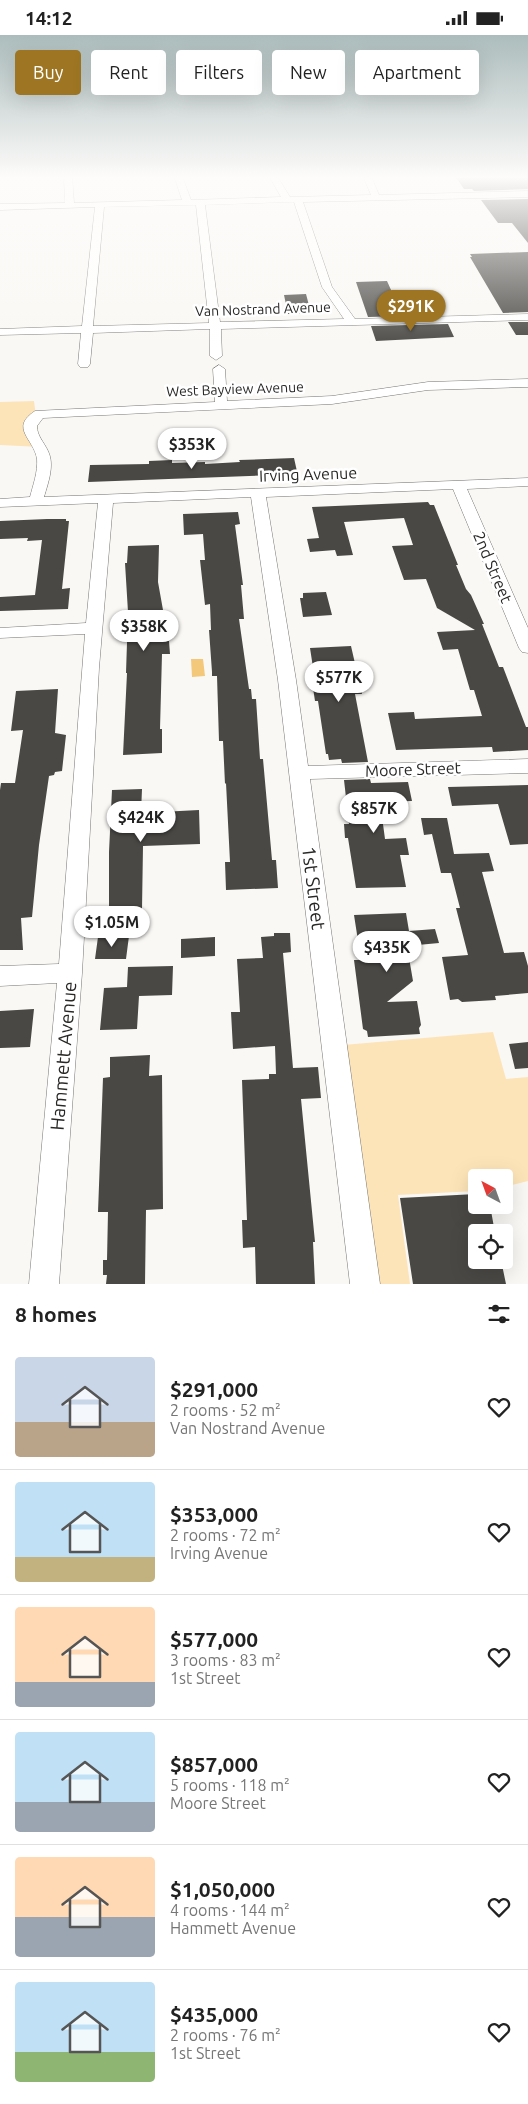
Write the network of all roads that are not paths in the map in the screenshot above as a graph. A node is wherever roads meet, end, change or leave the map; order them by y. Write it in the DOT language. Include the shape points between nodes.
graph roads {
  1 [pos="97,234"];
  2 [pos="204,234"];
  3 [pos="309,234"];
  4 [pos="528,317"];
  5 [pos="351,321"];
  6 [pos="215,326"];
  7 [pos="88,330"];
  8 [pos="0,332"];
  9 [pos="216,356"];
  10 [pos="84,364"];
  11 [pos="219,369"];
  12 [pos="528,383"];
  13 [pos="221,405"];
  14 [pos="528,482"];
  15 [pos="458,485"];
  16 [pos="258,493"];
  17 [pos="106,499"];
  18 [pos="36,502"];
  19 [pos="0,503"];
  20 [pos="94,628"];
  21 [pos="0,633"];
  22 [pos="528,648"];
  23 [pos="528,766"];
  24 [pos="299,773"];
  25 [pos="70,973"];
  26 [pos="0,976"];
  27 [pos="44,1284"];
  28 [pos="365,1284"];
  1 -- 7 [label="street"];
  2 -- 6 [label="street"];
  3 -- 5 [label="street" via="327,287"];
  4 -- 5 [label="street, Van Nostrand Avenue"];
  5 -- 6 [label="street, Van Nostrand Avenue"];
  6 -- 7 [label="street, Van Nostrand Avenue"];
  6 -- 9 [label="street"];
  7 -- 8 [label="street, Van Nostrand Avenue"];
  7 -- 10 [label="street"];
  11 -- 13 [label="street"];
  12 -- 13 [label="street, West Bayview Avenue" via="428,386 345,399"];
  13 -- 18 [label="street, West Bayview Avenue" via="47,412 35,417 30,433 40,447 44,467"];
  14 -- 15 [label="street, Irving Avenue"];
  15 -- 16 [label="street, Irving Avenue"];
  15 -- 22 [label="street, 2nd Street"];
  16 -- 17 [label="street, Irving Avenue"];
  16 -- 24 [label="street, 1st Street"];
  17 -- 18 [label="street, Irving Avenue"];
  17 -- 20 [label="street, Hammett Avenue"];
  18 -- 19 [label="street, Irving Avenue"];
  20 -- 21 [label="street"];
  20 -- 25 [label="street, Hammett Avenue"];
  23 -- 24 [label="street, Moore Street"];
  24 -- 28 [label="street, 1st Street"];
  25 -- 26 [label="street"];
  25 -- 27 [label="street, Hammett Avenue"];
}
